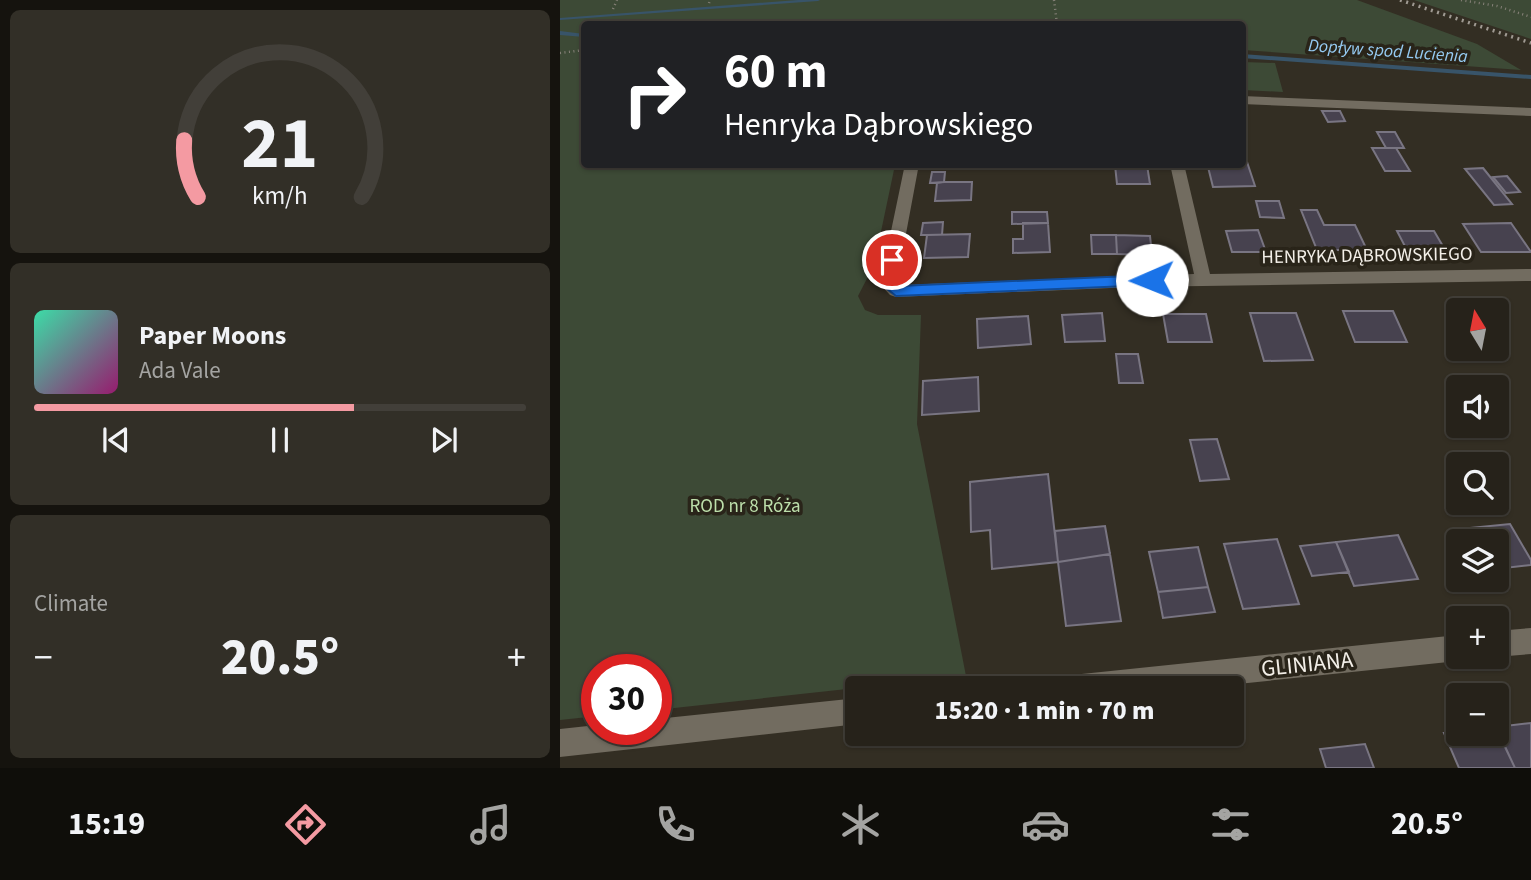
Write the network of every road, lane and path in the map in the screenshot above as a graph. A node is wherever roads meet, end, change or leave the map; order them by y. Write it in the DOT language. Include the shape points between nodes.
graph roads {
  1 [pos="617,0"];
  2 [pos="1054,0"];
  3 [pos="1461,0"];
  4 [pos="613,9"];
  5 [pos="1531,17"];
  6 [pos="1056,21"];
  7 [pos="581,50"];
  8 [pos="560,53"];
  9 [pos="1246,100"];
  10 [pos="1531,112"];
  11 [pos="911,168"];
  12 [pos="1178,168"];
  13 [pos="1531,275"];
  14 [pos="1203,279"];
  15 [pos="1531,641"];
  16 [pos="1509,643"];
  17 [pos="1446,649"];
  18 [pos="1188,676"];
  19 [pos="845,711"];
  20 [pos="560,744"];
  1 -- 4 [label="path"];
  2 -- 6 [label="path"];
  3 -- 5 [label="path"];
  7 -- 8 [label="path"];
  9 -- 10 [label="street"];
  11 -- 14 [label="street, HENRYKA DĄBROWSKIEGO" via="888,284 896,291"];
  12 -- 14 [label="street"];
  13 -- 14 [label="street, HENRYKA DĄBROWSKIEGO"];
  15 -- 16 [label="street"];
  17 -- 18 [label="street, GLINIANA"];
  19 -- 20 [label="street"];
}
